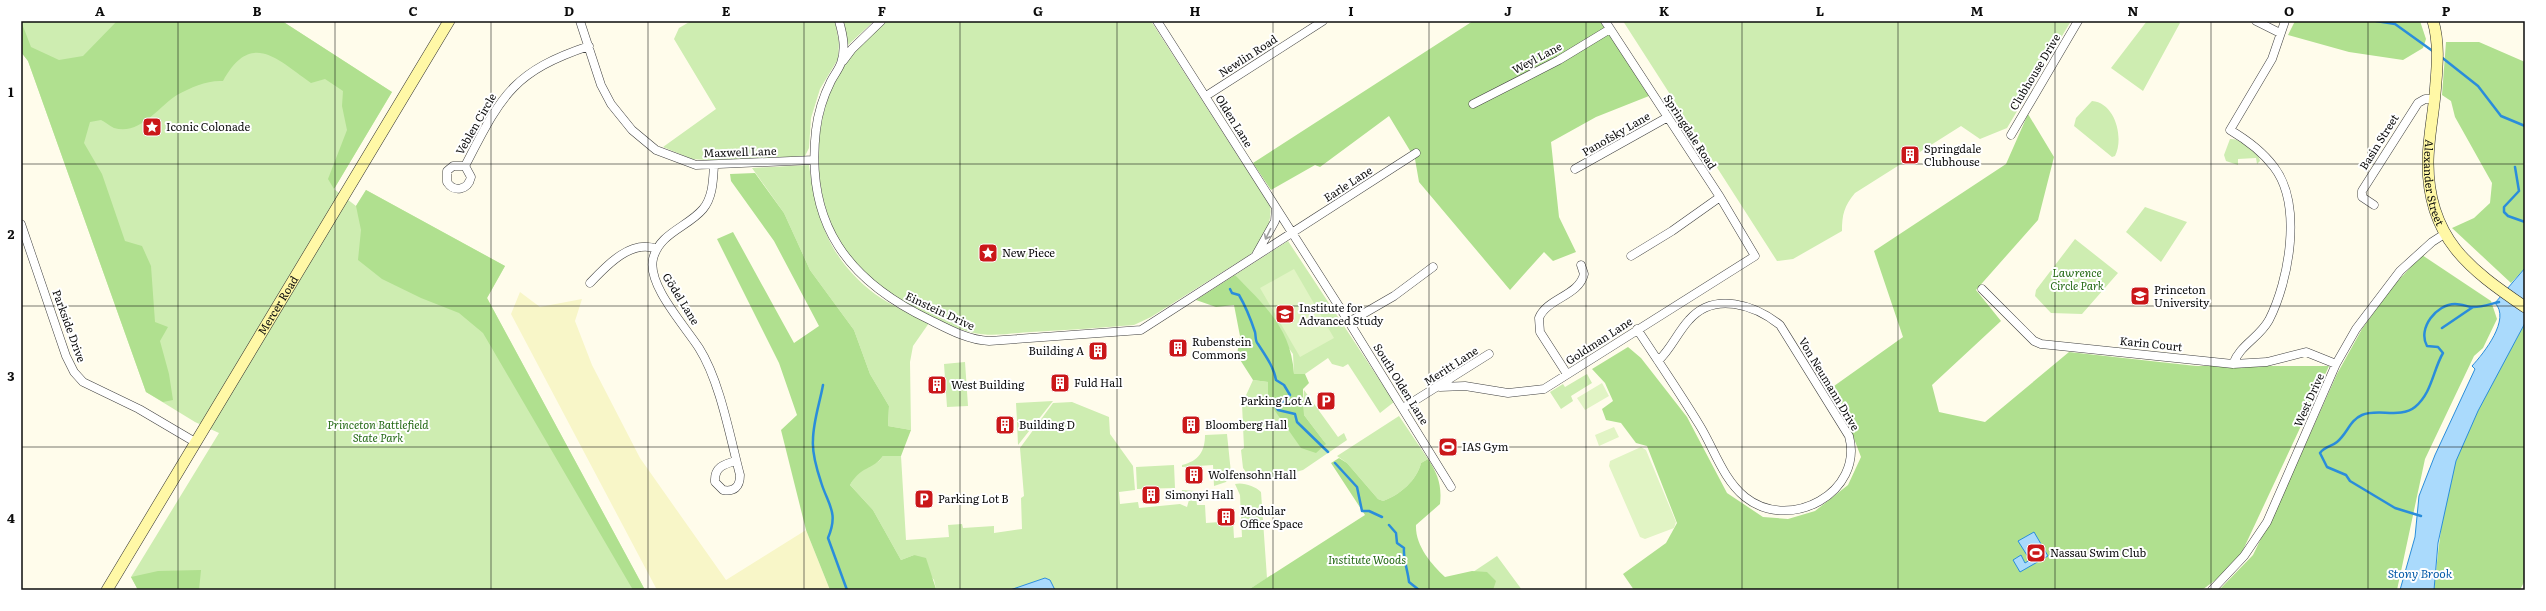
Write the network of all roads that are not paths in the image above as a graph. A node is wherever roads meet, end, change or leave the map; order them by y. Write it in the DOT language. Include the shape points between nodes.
graph roads {
  1 [pos="449,21"];
  2 [pos="580,21"];
  3 [pos="840,21"];
  4 [pos="881,21"];
  5 [pos="1157,21"];
  6 [pos="1323,21"];
  7 [pos="1605,21"];
  8 [pos="2078,21"];
  9 [pos="2256,21"];
  10 [pos="2285,21"];
  11 [pos="2433,21"];
  12 [pos="1610,29"];
  13 [pos="2280,33"];
  14 [pos="589,46"];
  15 [pos="841,64"];
  16 [pos="1206,96"];
  17 [pos="2435,99"];
  18 [pos="1473,104"];
  19 [pos="1668,117"];
  20 [pos="2011,135"];
  21 [pos="1416,153"];
  22 [pos="814,160"];
  23 [pos="714,165"];
  24 [pos="465,166"];
  25 [pos="1575,169"];
  26 [pos="1720,197"];
  27 [pos="2374,206"];
  28 [pos="1276,208"];
  29 [pos="21,224"];
  30 [pos="1292,233"];
  31 [pos="2446,233"];
  32 [pos="657,249"];
  33 [pos="1631,256"];
  34 [pos="1755,256"];
  35 [pos="1254,258"];
  36 [pos="1581,265"];
  37 [pos="1432,267"];
  38 [pos="590,283"];
  39 [pos="1982,289"];
  40 [pos="2525,306"];
  41 [pos="1349,322"];
  42 [pos="1637,329"];
  43 [pos="1489,354"];
  44 [pos="1658,361"];
  45 [pos="2233,364"];
  46 [pos="2336,364"];
  47 [pos="1568,374"];
  48 [pos="1440,387"];
  49 [pos="1403,408"];
  50 [pos="195,442"];
  51 [pos="736,461"];
  52 [pos="1451,488"];
  53 [pos="108,590"];
  54 [pos="2212,590"];
  1 -- 50 [label="main road, Mercer Road"];
  2 -- 14 [label="street, Maxwell Lane"];
  3 -- 15 [label="street, Einstein Drive" via="844,47"];
  4 -- 15 [label="street, Einstein Drive" via="852,49"];
  5 -- 16 [label="street, Olden Lane"];
  6 -- 16 [label="street, Newlin Road"];
  7 -- 12 [label="street, Springdale Road"];
  8 -- 20 [label="street, Clubhouse Drive"];
  9 -- 13 [label="street"];
  10 -- 13 [label="street"];
  11 -- 17 [label="main road, Alexander Street" via="2437,39"];
  12 -- 18 [label="street, Weyl Lane" via="1559,60"];
  12 -- 19 [label="street, Springdale Road"];
  13 -- 45 [label="street" via="2272,59 2230,130 2262,153 2281,179 2290,218 2288,261 2280,292 2268,321 2238,352"];
  14 -- 23 [label="street, Maxwell Lane" via="603,90 621,119 632,130 656,150 668,156 696,165"];
  14 -- 24 [label="street, Veblen Circle" via="555,57 516,83 500,101"];
  15 -- 22 [label="street, Einstein Drive" via="831,80 818,115"];
  16 -- 28 [label="street, Olden Lane"];
  17 -- 27 [label="street, Basin Street" via="2425,99 2418,103 2362,191 2362,197"];
  17 -- 31 [label="main road, Alexander Street" via="2428,170 2436,213"];
  19 -- 25 [label="street, Panofsky Lane"];
  19 -- 26 [label="street, Springdale Road"];
  21 -- 30 [label="street, Earle Lane"];
  22 -- 23 [label="street, Maxwell Lane"];
  22 -- 35 [label="street, Einstein Drive" via="818,196 828,229 847,260 874,287 903,307 973,340 1141,330"];
  23 -- 32 [label="street, Gödel Lane" via="711,192 703,210 664,239"];
  26 -- 33 [label="street"];
  26 -- 34 [label="street, Springdale Road"];
  28 -- 30 [label="street, Olden Lane"];
  28 -- 35 [label="street, one-way" via="1275,221"];
  29 -- 50 [label="street, Parkside Drive" via="66,356 74,372 83,382 139,409"];
  30 -- 35 [label="street, Einstein Drive"];
  30 -- 41 [label="street, South Olden Lane"];
  31 -- 40 [label="main road, Alexander Street" via="2465,261 2494,286"];
  31 -- 46 [label="street, West Drive" via="2415,256 2382,291"];
  32 -- 38 [label="street" via="648,246 634,247"];
  32 -- 51 [label="street, Gödel Lane" via="652,266 656,284 703,355 720,400"];
  34 -- 42 [label="street, Goldman Lane"];
  36 -- 47 [label="street" via="1584,274 1579,284 1546,307 1538,318 1540,332"];
  37 -- 41 [label="street" via="1394,296"];
  39 -- 45 [label="street, Karin Court" via="2034,341 2041,344"];
  41 -- 49 [label="street, South Olden Lane"];
  42 -- 44 [label="street, Von Neumann Drive"];
  42 -- 47 [label="street, Goldman Lane"];
  43 -- 48 [label="street, Meritt Lane"];
  44 -- 44 [label="street, Von Neumann Drive" via="1691,410 1733,484 1745,497 1760,507 1774,512 1803,510 1818,503 1844,476 1851,461 1852,447 1849,436 1780,325 1766,314 1736,304 1711,306 1699,310 1688,321 1670,350"];
  45 -- 46 [label="street, Karin Court" via="2267,362 2306,352"];
  46 -- 54 [label="street, West Drive" via="2267,522 2244,556"];
  47 -- 48 [label="street, Goldman Lane" via="1544,389 1526,392 1465,386"];
  48 -- 49 [label="street, Meritt Lane"];
  49 -- 52 [label="street, South Olden Lane"];
  50 -- 53 [label="main road, Mercer Road"];
}
